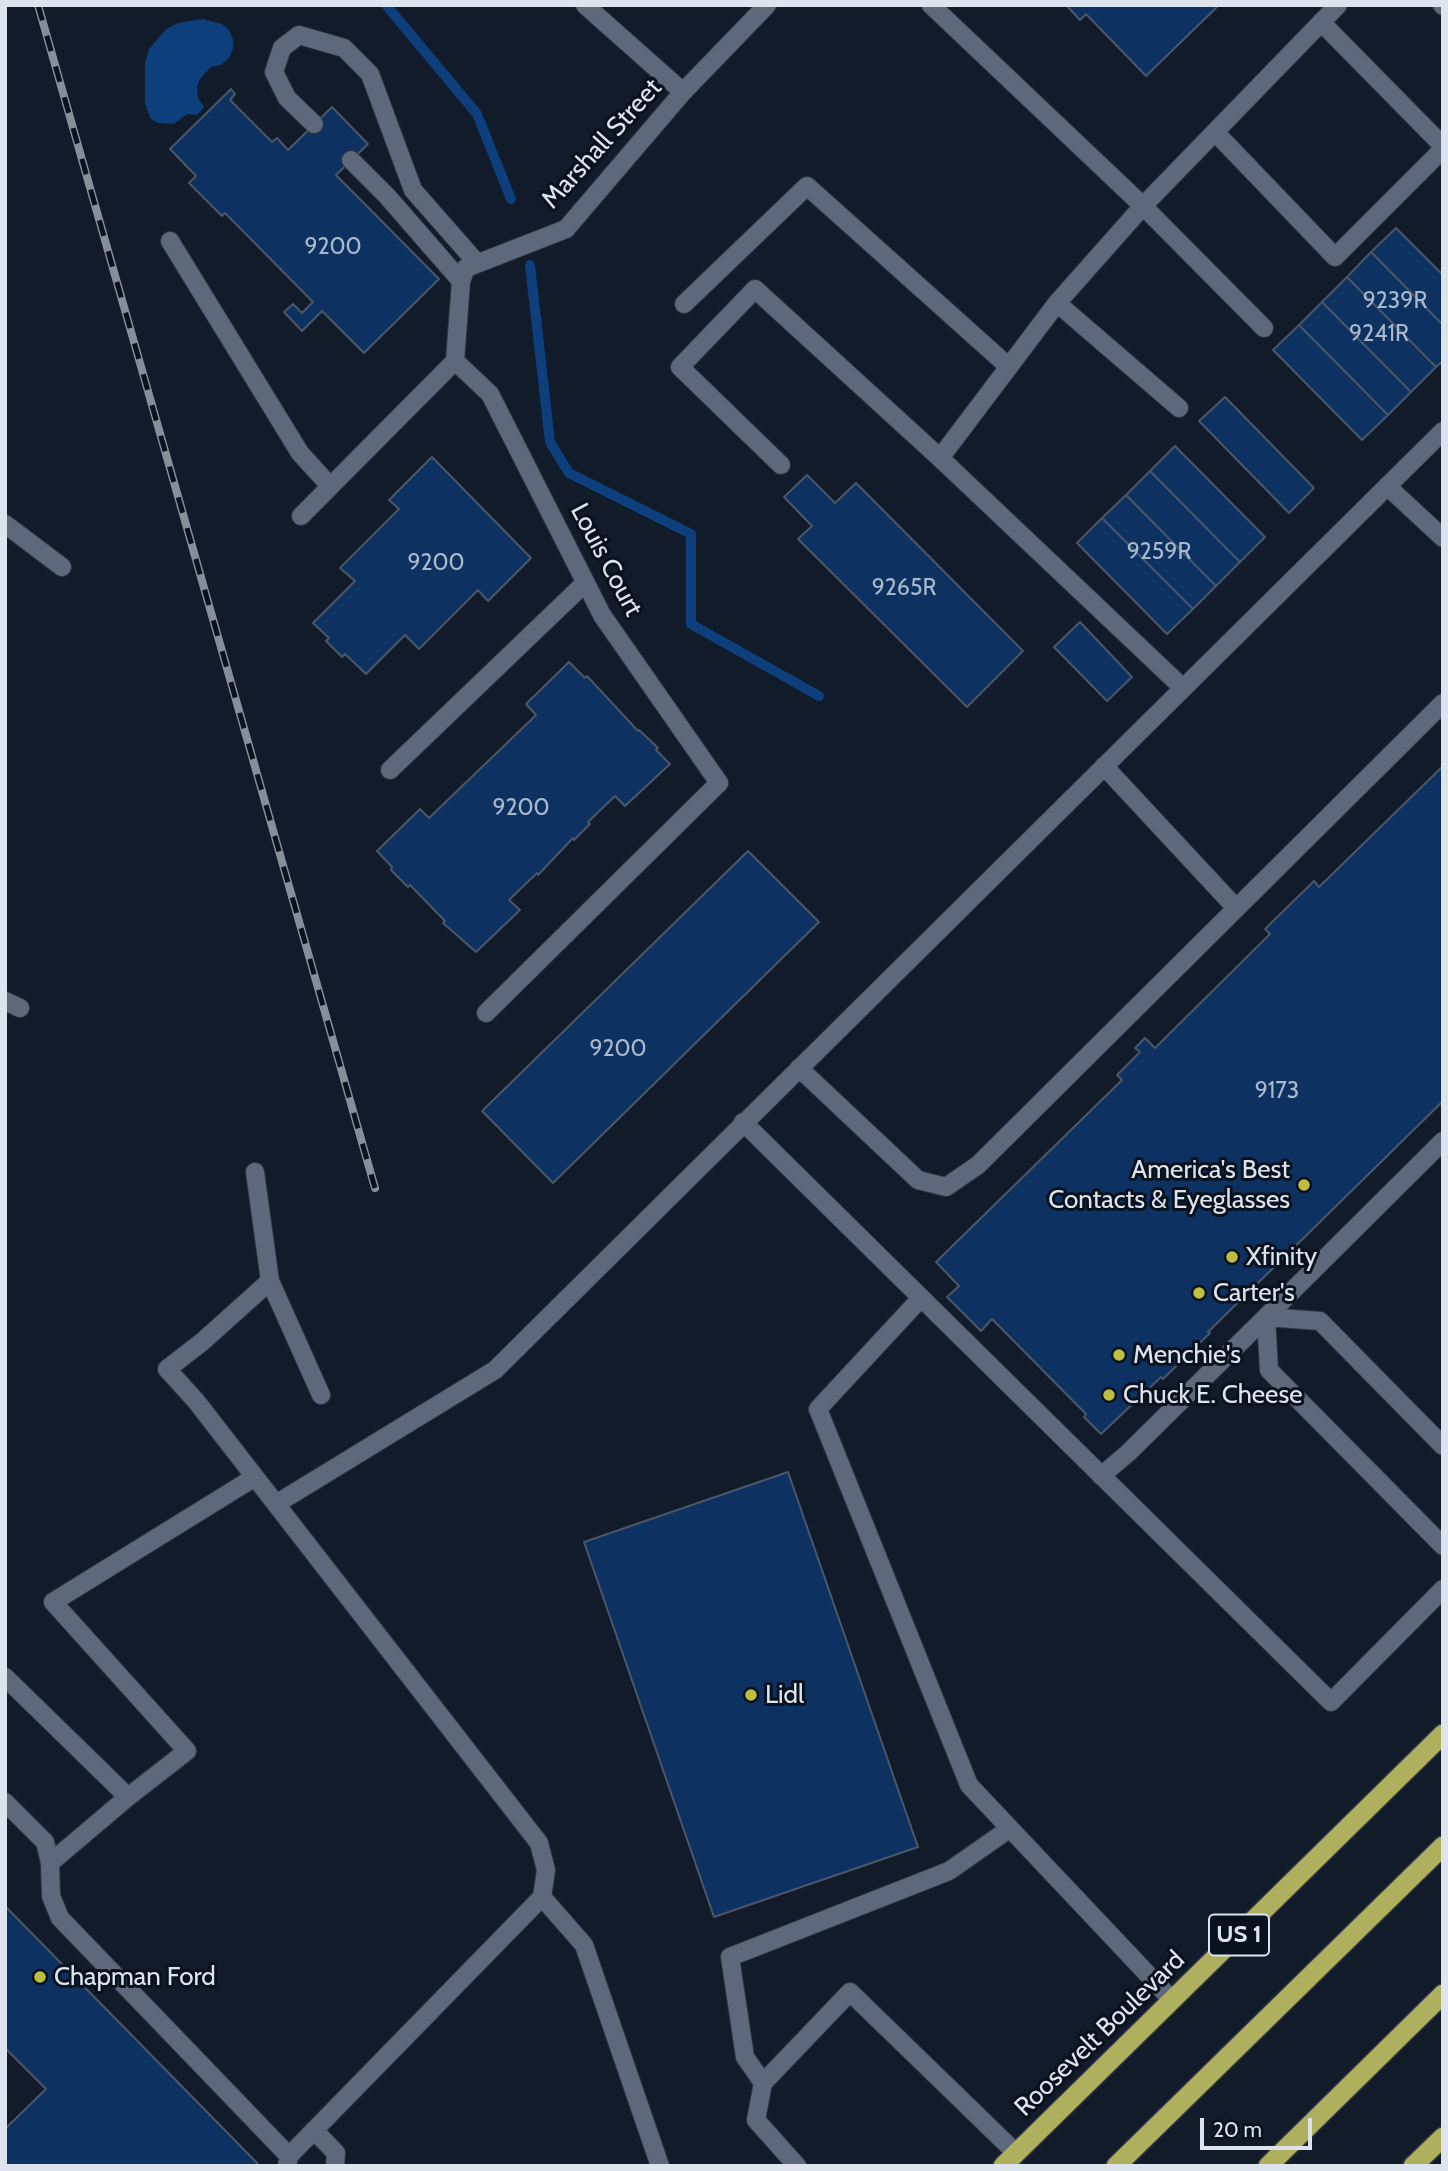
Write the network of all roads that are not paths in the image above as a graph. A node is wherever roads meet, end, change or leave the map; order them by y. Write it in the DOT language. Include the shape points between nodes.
graph roads {
  1 [pos="585,5"];
  2 [pos="767,5"];
  3 [pos="931,5"];
  4 [pos="1338,5"];
  5 [pos="1321,22"];
  6 [pos="683,92"];
  7 [pos="314,124"];
  8 [pos="1214,132"];
  9 [pos="1443,148"];
  10 [pos="351,160"];
  11 [pos="1143,206"];
  12 [pos="170,241"];
  13 [pos="477,263"];
  14 [pos="461,281"];
  15 [pos="1057,303"];
  16 [pos="684,304"];
  17 [pos="1264,328"];
  18 [pos="454,361"];
  19 [pos="1009,367"];
  20 [pos="1179,408"];
  21 [pos="1443,431"];
  22 [pos="940,458"];
  23 [pos="781,465"];
  24 [pos="330,486"];
  25 [pos="1387,486"];
  26 [pos="301,516"];
  27 [pos="5,524"];
  28 [pos="1443,538"];
  29 [pos="62,567"];
  30 [pos="585,583"];
  31 [pos="1183,688"];
  32 [pos="1443,703"];
  33 [pos="1104,766"];
  34 [pos="390,770"];
  35 [pos="1237,908"];
  36 [pos="486,1013"];
  37 [pos="799,1068"];
  38 [pos="743,1122"];
  39 [pos="1443,1141"];
  40 [pos="255,1172"];
  41 [pos="270,1281"];
  42 [pos="921,1298"];
  43 [pos="1266,1317"];
  44 [pos="321,1395"];
  45 [pos="1443,1447"];
  46 [pos="1101,1476"];
  47 [pos="256,1477"];
  48 [pos="276,1504"];
  49 [pos="1443,1546"];
  50 [pos="1443,1589"];
  51 [pos="5,1677"];
  52 [pos="1443,1734"];
  53 [pos="128,1797"];
  54 [pos="5,1802"];
  55 [pos="1009,1829"];
  56 [pos="1443,1846"];
  57 [pos="50,1863"];
  58 [pos="542,1897"];
  59 [pos="1443,1994"];
  60 [pos="1172,2000"];
  61 [pos="763,2083"];
  62 [pos="314,2130"];
  63 [pos="1443,2137"];
  64 [pos="1009,2160"];
  65 [pos="288,2161"];
  66 [pos="335,2166"];
  67 [pos="660,2166"];
  68 [pos="797,2166"];
  69 [pos="1116,2166"];
  70 [pos="1268,2166"];
  71 [pos="1413,2166"];
  1 -- 6 [label="street"];
  2 -- 6 [label="street, Marshall Street"];
  3 -- 11 [label="street"];
  4 -- 5 [label="street"];
  5 -- 8 [label="street"];
  5 -- 9 [label="street"];
  6 -- 13 [label="street, Marshall Street" via="566,229"];
  7 -- 13 [label="street" via="287,98 274,72 282,48 299,34 344,48 370,74 412,190"];
  8 -- 9 [label="street" via="1335,257"];
  8 -- 11 [label="street"];
  10 -- 14 [label="street"];
  11 -- 15 [label="street"];
  11 -- 17 [label="street"];
  12 -- 24 [label="street" via="300,453"];
  13 -- 14 [label="street, Marshall Street" via="466,268"];
  14 -- 18 [label="street"];
  15 -- 19 [label="street"];
  15 -- 20 [label="street"];
  16 -- 19 [label="street" via="807,186"];
  18 -- 24 [label="street"];
  18 -- 30 [label="street, Louis Court" via="490,394"];
  19 -- 22 [label="street"];
  21 -- 25 [label="street"];
  22 -- 23 [label="street" via="754,289 680,368"];
  22 -- 31 [label="street"];
  24 -- 26 [label="street"];
  25 -- 28 [label="street"];
  25 -- 31 [label="street"];
  27 -- 29 [label="street"];
  30 -- 34 [label="street"];
  30 -- 36 [label="street, Louis Court" via="602,615 719,783"];
  31 -- 33 [label="street"];
  32 -- 35 [label="street"];
  33 -- 35 [label="street"];
  33 -- 37 [label="street"];
  35 -- 37 [label="street" via="978,1165 946,1187 918,1180"];
  37 -- 38 [label="street"];
  38 -- 42 [label="street"];
  38 -- 48 [label="street" via="495,1370"];
  39 -- 43 [label="street"];
  40 -- 41 [label="street"];
  41 -- 44 [label="street"];
  41 -- 47 [label="street" via="167,1369"];
  42 -- 46 [label="street"];
  42 -- 55 [label="street" via="818,1409 969,1785"];
  43 -- 45 [label="street" via="1320,1321"];
  43 -- 46 [label="street"];
  43 -- 49 [label="street" via="1269,1370"];
  46 -- 50 [label="street" via="1331,1702"];
  47 -- 48 [label="street"];
  47 -- 53 [label="street" via="53,1602 187,1751"];
  48 -- 58 [label="street" via="539,1843 546,1870"];
  51 -- 53 [label="street"];
  52 -- 60 [label="highway, Roosevelt Boulevard / US 1"];
  53 -- 57 [label="street"];
  54 -- 57 [label="street" via="45,1842"];
  55 -- 60 [label="street"];
  55 -- 61 [label="street" via="949,1871 730,1957 744,2057"];
  56 -- 69 [label="highway"];
  57 -- 65 [label="street" via="51,1896 60,1918"];
  58 -- 62 [label="street"];
  58 -- 67 [label="street" via="584,1945"];
  59 -- 70 [label="highway"];
  60 -- 64 [label="highway, Roosevelt Boulevard / US 1"];
  61 -- 64 [label="street" via="850,1992"];
  61 -- 68 [label="street" via="756,2120"];
  62 -- 65 [label="street"];
  62 -- 66 [label="street" via="336,2153"];
  63 -- 71 [label="highway"];
}
